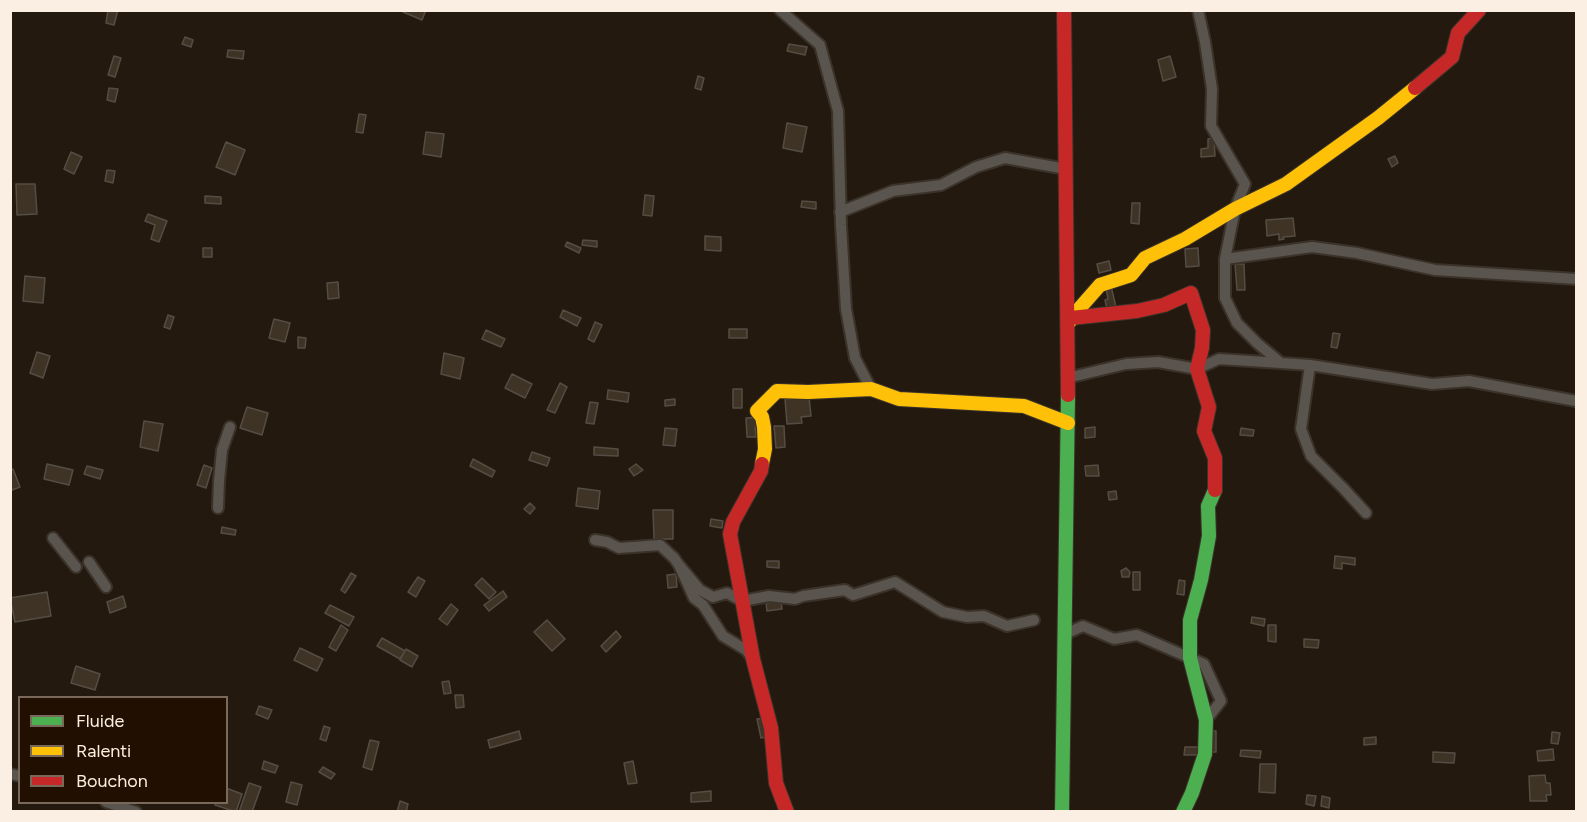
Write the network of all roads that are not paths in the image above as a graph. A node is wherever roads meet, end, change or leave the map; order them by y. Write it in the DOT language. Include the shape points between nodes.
graph roads {
  1 [pos="780,10"];
  2 [pos="1064,10"];
  3 [pos="1197,10"];
  4 [pos="1479,10"];
  5 [pos="1065,169"];
  6 [pos="1235,209"];
  7 [pos="840,212"];
  8 [pos="1225,259"];
  9 [pos="1576,279"];
  10 [pos="1071,318"];
  11 [pos="1067,336"];
  12 [pos="1281,363"];
  13 [pos="1310,365"];
  14 [pos="1197,369"];
  15 [pos="1067,378"];
  16 [pos="871,389"];
  17 [pos="1576,401"];
  18 [pos="1068,423"];
  19 [pos="230,427"];
  20 [pos="218,507"];
  21 [pos="1366,513"];
  22 [pos="53,538"];
  23 [pos="595,540"];
  24 [pos="89,562"];
  25 [pos="679,565"];
  26 [pos="76,567"];
  27 [pos="106,587"];
  28 [pos="742,601"];
  29 [pos="1034,620"];
  30 [pos="1065,634"];
  31 [pos="1190,658"];
  32 [pos="753,659"];
  33 [pos="112,804"];
  34 [pos="136,812"];
  35 [pos="787,812"];
  36 [pos="1062,812"];
  37 [pos="1183,812"];
  1 -- 7 [label="street" via="820,45 838,111"];
  2 -- 5 [label="main road"];
  3 -- 6 [label="street" via="1212,89 1211,126 1245,184"];
  4 -- 6 [label="main road" via="1458,33 1452,57 1378,118 1286,184"];
  5 -- 7 [label="street" via="1005,158 941,185 893,191"];
  5 -- 11 [label="main road"];
  6 -- 8 [label="street"];
  6 -- 10 [label="main road" via="1145,258 1131,275 1100,285"];
  7 -- 16 [label="street" via="848,319 855,358"];
  8 -- 9 [label="street" via="1312,247 1435,270"];
  8 -- 12 [label="street" via="1225,298 1237,323"];
  10 -- 11 [label="main road"];
  10 -- 14 [label="main road" via="1137,311 1191,293 1203,330"];
  11 -- 15 [label="main road"];
  12 -- 13 [label="street"];
  12 -- 14 [label="street" via="1219,359"];
  13 -- 17 [label="street" via="1432,384 1469,381"];
  13 -- 21 [label="street" via="1301,429 1311,456"];
  14 -- 15 [label="street" via="1158,362 1126,364"];
  14 -- 31 [label="main road" via="1209,407 1204,431 1215,458 1215,491 1208,506 1209,536 1190,620"];
  15 -- 18 [label="main road"];
  16 -- 18 [label="main road" via="899,399 1024,406"];
  16 -- 28 [label="main road" via="777,392 757,411 762,417 765,449 760,471 730,534"];
  18 -- 30 [label="main road"];
  19 -- 20 [label="street" via="222,450"];
  22 -- 26 [label="street"];
  23 -- 25 [label="street" via="620,548 660,545"];
  24 -- 27 [label="street"];
  25 -- 28 [label="street" via="700,590 712,597 727,593"];
  25 -- 32 [label="street" via="694,598 723,636 747,650"];
  28 -- 29 [label="street" via="769,596 795,599 845,590 853,594 895,582 943,612 984,616 1007,626"];
  28 -- 32 [label="main road"];
  30 -- 31 [label="street" via="1083,626 1114,639 1137,635"];
  30 -- 36 [label="main road"];
  31 -- 37 [label="main road" via="1206,720 1205,754"];
  32 -- 35 [label="main road" via="771,728 776,783"];
  33 -- 34 [label="street"];
}
